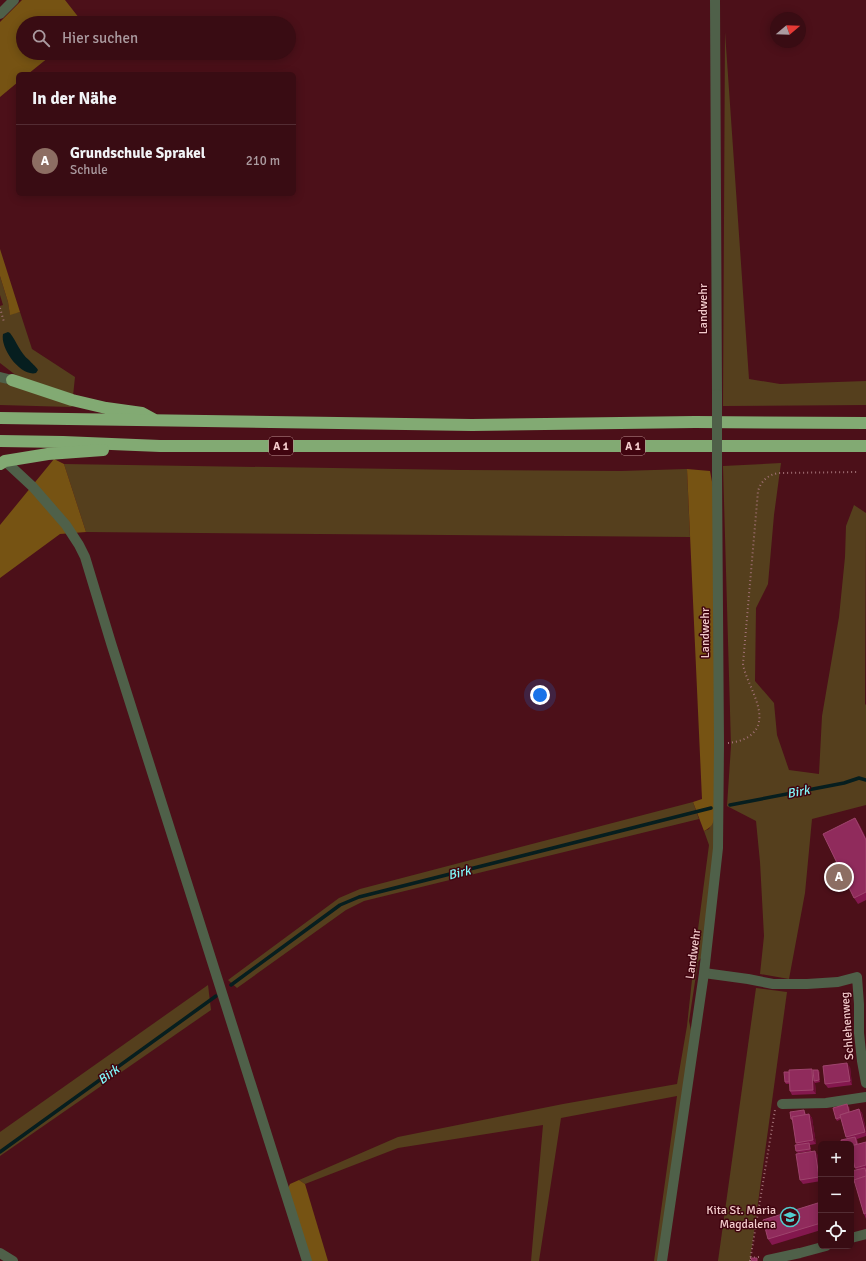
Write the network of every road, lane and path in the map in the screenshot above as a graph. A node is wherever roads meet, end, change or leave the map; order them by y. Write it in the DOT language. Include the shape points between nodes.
graph roads {
  1 [pos="14,0"];
  2 [pos="715,0"];
  3 [pos="0,14"];
  4 [pos="0,308"];
  5 [pos="4,322"];
  6 [pos="6,378"];
  7 [pos="0,418"];
  8 [pos="157,421"];
  9 [pos="866,423"];
  10 [pos="0,441"];
  11 [pos="160,446"];
  12 [pos="866,446"];
  13 [pos="3,462"];
  14 [pos="858,472"];
  15 [pos="719,744"];
  16 [pos="704,973"];
  17 [pos="861,976"];
  18 [pos="866,1083"];
  19 [pos="866,1097"];
  20 [pos="779,1104"];
  21 [pos="866,1234"];
  22 [pos="854,1237"];
  23 [pos="819,1249"];
  24 [pos="0,1253"];
  25 [pos="800,1257"];
  26 [pos="768,1260"];
  27 [pos="13,1261"];
  28 [pos="308,1261"];
  29 [pos="662,1261"];
  30 [pos="750,1261"];
  1 -- 3 [label="street"];
  2 -- 15 [label="street, Landwehr, bridge"];
  4 -- 5 [label="path"];
  6 -- 8 [label="highway" via="77,401 142,413"];
  7 -- 8 [label="highway, A 1"];
  8 -- 9 [label="highway, A 1" via="472,425"];
  10 -- 11 [label="highway, A 1"];
  11 -- 12 [label="highway, A 1"];
  11 -- 13 [label="highway" via="48,454"];
  13 -- 28 [label="street" via="32,487 66,525 85,557"];
  14 -- 15 [label="path" via="778,474 768,477 759,485 743,664 759,708 760,722 755,731 745,739"];
  15 -- 16 [label="street, Landwehr" via="718,848"];
  16 -- 17 [label="street, Schlehenweg" via="773,984 838,982"];
  16 -- 29 [label="street, Landwehr"];
  17 -- 18 [label="street, Schlehenweg" via="859,1033"];
  19 -- 20 [label="street" via="826,1103"];
  20 -- 30 [label="path"];
  21 -- 22 [label="street"];
  23 -- 25 [label="street"];
  24 -- 27 [label="street"];
  25 -- 26 [label="street"];
}
